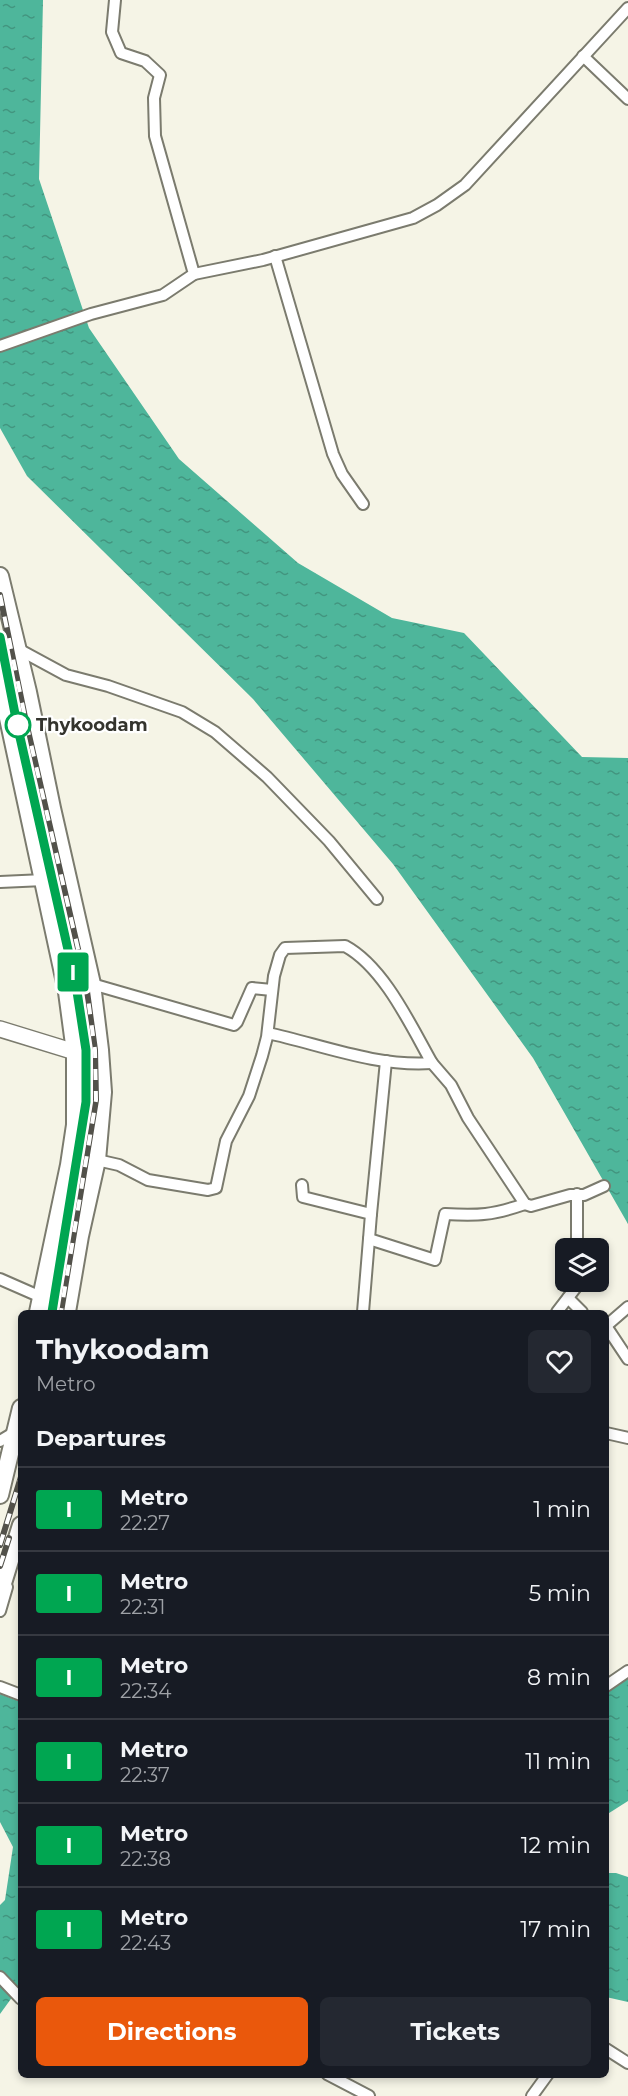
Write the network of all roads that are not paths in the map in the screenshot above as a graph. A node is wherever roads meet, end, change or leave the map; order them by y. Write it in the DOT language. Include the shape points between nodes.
graph roads {
  1 [pos="115,0"];
  2 [pos="628,8"];
  3 [pos="583,56"];
  4 [pos="628,99"];
  5 [pos="275,256"];
  6 [pos="194,274"];
  7 [pos="0,346"];
  8 [pos="363,504"];
  9 [pos="0,576"];
  10 [pos="18,649"];
  11 [pos="0,681"];
  12 [pos="44,880"];
  13 [pos="0,882"];
  14 [pos="377,899"];
  15 [pos="92,984"];
  16 [pos="272,990"];
  17 [pos="0,1029"];
  18 [pos="268,1032"];
  19 [pos="75,1052"];
  20 [pos="386,1061"];
  21 [pos="432,1063"];
  22 [pos="97,1160"];
  23 [pos="302,1185"];
  24 [pos="604,1186"];
  25 [pos="577,1194"];
  26 [pos="525,1204"];
  27 [pos="371,1214"];
  28 [pos="577,1238"];
  29 [pos="369,1239"];
  30 [pos="51,1253"];
  31 [pos="76,1258"];
  32 [pos="0,1279"];
  33 [pos="572,1292"];
  34 [pos="568,1298"];
  35 [pos="40,1305"];
  36 [pos="628,1307"];
  37 [pos="67,1310"];
  38 [pos="363,1310"];
  39 [pos="559,1310"];
  40 [pos="580,1310"];
  41 [pos="609,1323"];
  42 [pos="609,1330"];
  43 [pos="628,1359"];
  44 [pos="18,1420"];
  45 [pos="15,1432"];
  46 [pos="609,1434"];
  47 [pos="628,1438"];
  48 [pos="0,1441"];
  49 [pos="0,1495"];
  50 [pos="18,1535"];
  51 [pos="18,1548"];
  52 [pos="0,1593"];
  53 [pos="0,1611"];
  54 [pos="628,1671"];
  55 [pos="609,1684"];
  56 [pos="0,1687"];
  57 [pos="18,1694"];
  58 [pos="0,1977"];
  59 [pos="18,1996"];
  60 [pos="609,2051"];
  61 [pos="628,2063"];
  62 [pos="335,2078"];
  63 [pos="545,2078"];
  64 [pos="369,2096"];
  65 [pos="532,2096"];
  1 -- 6 [label="street" via="112,32 121,53 145,61 160,75 154,98 155,136"];
  2 -- 3 [label="street"];
  3 -- 4 [label="street"];
  3 -- 5 [label="street" via="465,185 437,205 414,219"];
  5 -- 6 [label="street"];
  5 -- 8 [label="street" via="333,454"];
  6 -- 7 [label="street" via="163,296 91,314"];
  9 -- 10 [label="main road"];
  10 -- 14 [label="street" via="66,675 182,712 215,732 267,777 330,841"];
  10 -- 15 [label="main road"];
  11 -- 12 [label="main road"];
  12 -- 13 [label="street"];
  12 -- 19 [label="main road"];
  15 -- 16 [label="street" via="234,1025 252,987"];
  15 -- 22 [label="main road" via="104,1092"];
  16 -- 18 [label="street"];
  16 -- 21 [label="street" via="285,948 345,946 368,965 393,995"];
  17 -- 19 [label="street"];
  18 -- 20 [label="street"];
  18 -- 22 [label="street" via="255,1080 226,1141 213,1190 148,1180 119,1165"];
  19 -- 30 [label="main road" via="75,1125"];
  20 -- 21 [label="street"];
  20 -- 27 [label="street"];
  21 -- 26 [label="street" via="452,1085 473,1126"];
  22 -- 31 [label="main road"];
  23 -- 27 [label="street" via="303,1197"];
  24 -- 25 [label="street" via="595,1192"];
  25 -- 26 [label="street" via="531,1206"];
  25 -- 28 [label="street"];
  26 -- 29 [label="street" via="496,1214 445,1214 435,1260"];
  27 -- 29 [label="street"];
  29 -- 38 [label="street"];
  30 -- 31 [label="main road"];
  30 -- 35 [label="main road"];
  31 -- 37 [label="main road"];
  32 -- 35 [label="street"];
  33 -- 34 [label="street"];
  34 -- 39 [label="street"];
  34 -- 40 [label="street"];
  36 -- 41 [label="street"];
  42 -- 43 [label="street"];
  44 -- 45 [label="main road"];
  45 -- 48 [label="street"];
  45 -- 49 [label="main road"];
  46 -- 47 [label="street"];
  50 -- 52 [label="main road"];
  51 -- 53 [label="street"];
  54 -- 55 [label="street"];
  56 -- 57 [label="street"];
  58 -- 59 [label="street"];
  60 -- 61 [label="street"];
  62 -- 64 [label="street"];
  63 -- 65 [label="street"];
}
